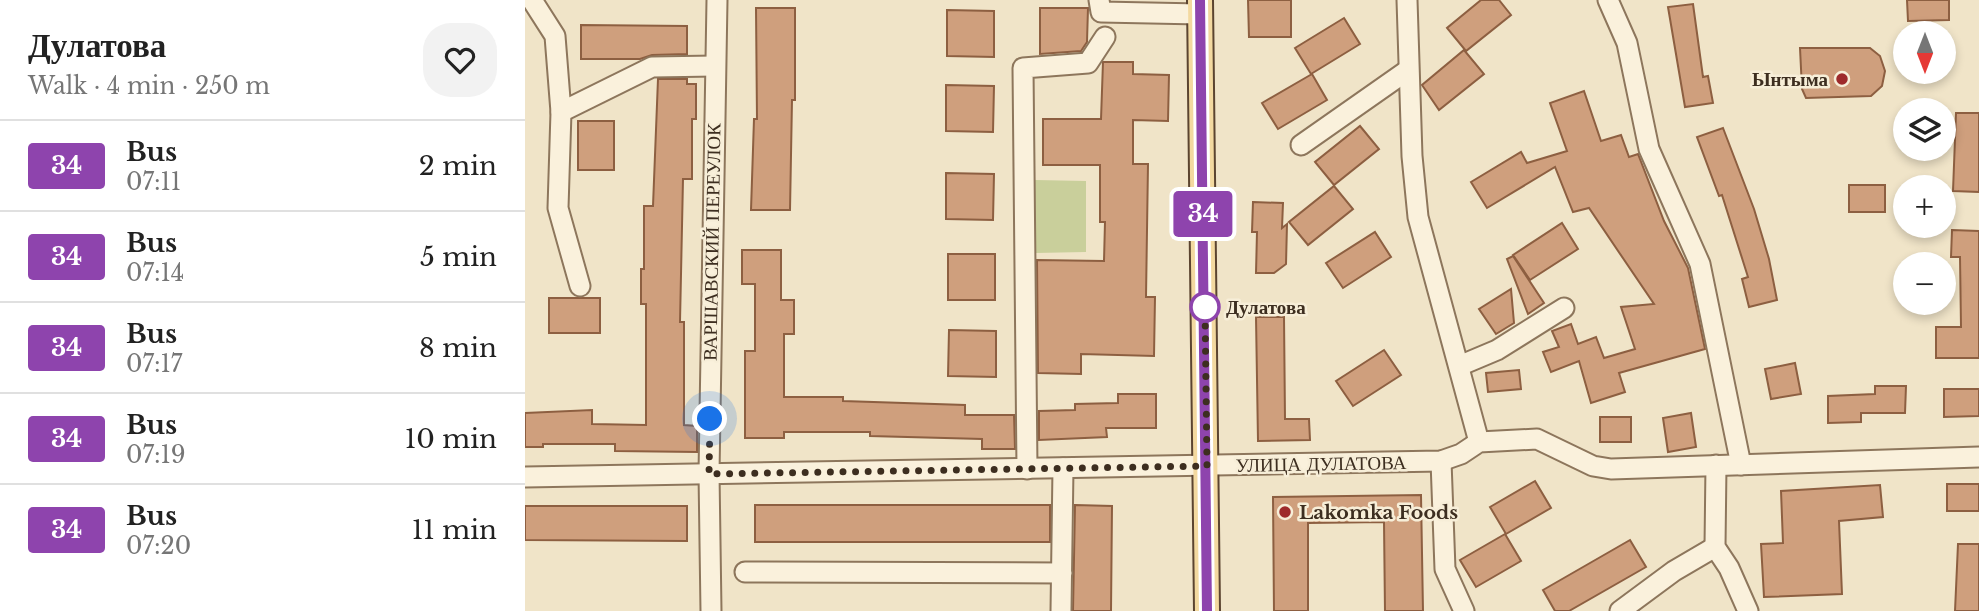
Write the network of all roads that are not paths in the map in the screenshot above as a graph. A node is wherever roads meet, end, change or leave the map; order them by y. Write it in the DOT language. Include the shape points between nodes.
graph roads {
  1 [pos="532,0"];
  2 [pos="717,0"];
  3 [pos="1099,0"];
  4 [pos="1407,0"];
  5 [pos="1608,0"];
  6 [pos="1200,7"];
  7 [pos="1105,37"];
  8 [pos="715,66"];
  9 [pos="1408,70"];
  10 [pos="561,112"];
  11 [pos="1301,145"];
  12 [pos="580,286"];
  13 [pos="1564,308"];
  14 [pos="1459,366"];
  15 [pos="1479,442"];
  16 [pos="1979,457"];
  17 [pos="1440,461"];
  18 [pos="1716,465"];
  19 [pos="1741,465"];
  20 [pos="1207,466"];
  21 [pos="1063,468"];
  22 [pos="1027,469"];
  23 [pos="709,474"];
  24 [pos="525,477"];
  25 [pos="1715,547"];
  26 [pos="745,572"];
  27 [pos="1062,573"];
  28 [pos="711,611"];
  29 [pos="1061,611"];
  30 [pos="1207,611"];
  31 [pos="1464,611"];
  32 [pos="1620,611"];
  33 [pos="1748,611"];
  1 -- 10 [label="street" via="555,36"];
  2 -- 8 [label="street, ВАРШАВСКИЙ ПЕРЕУЛОК"];
  3 -- 6 [label="street" via="1101,12"];
  4 -- 9 [label="street"];
  5 -- 19 [label="street" via="1627,43 1649,149 1700,264"];
  6 -- 20 [label="main road"];
  7 -- 22 [label="street" via="1088,62 1023,68"];
  8 -- 10 [label="street" via="652,67"];
  8 -- 23 [label="street, ВАРШАВСКИЙ ПЕРЕУЛОК"];
  9 -- 11 [label="street"];
  9 -- 14 [label="street" via="1418,216"];
  10 -- 12 [label="street" via="558,208"];
  13 -- 14 [label="street" via="1497,350"];
  14 -- 15 [label="street"];
  15 -- 17 [label="street, УЛИЦА ДУЛАТОВА"];
  15 -- 18 [label="street, УЛИЦА ДУЛАТОВА" via="1537,439 1593,466 1611,469"];
  16 -- 19 [label="street, УЛИЦА ДУЛАТОВА"];
  17 -- 20 [label="street, УЛИЦА ДУЛАТОВА"];
  17 -- 31 [label="street" via="1445,569"];
  18 -- 19 [label="street, УЛИЦА ДУЛАТОВА"];
  18 -- 25 [label="street"];
  20 -- 21 [label="street, УЛИЦА ДУЛАТОВА"];
  20 -- 30 [label="main road"];
  21 -- 22 [label="street, УЛИЦА ДУЛАТОВА"];
  21 -- 27 [label="street"];
  22 -- 23 [label="street, УЛИЦА ДУЛАТОВА"];
  23 -- 24 [label="street, УЛИЦА ДУЛАТОВА"];
  23 -- 28 [label="street, ВАРШАВСКИЙ ПЕРЕУЛОК"];
  25 -- 32 [label="street"];
  25 -- 33 [label="street"];
  26 -- 27 [label="street"];
  27 -- 29 [label="street"];
}
